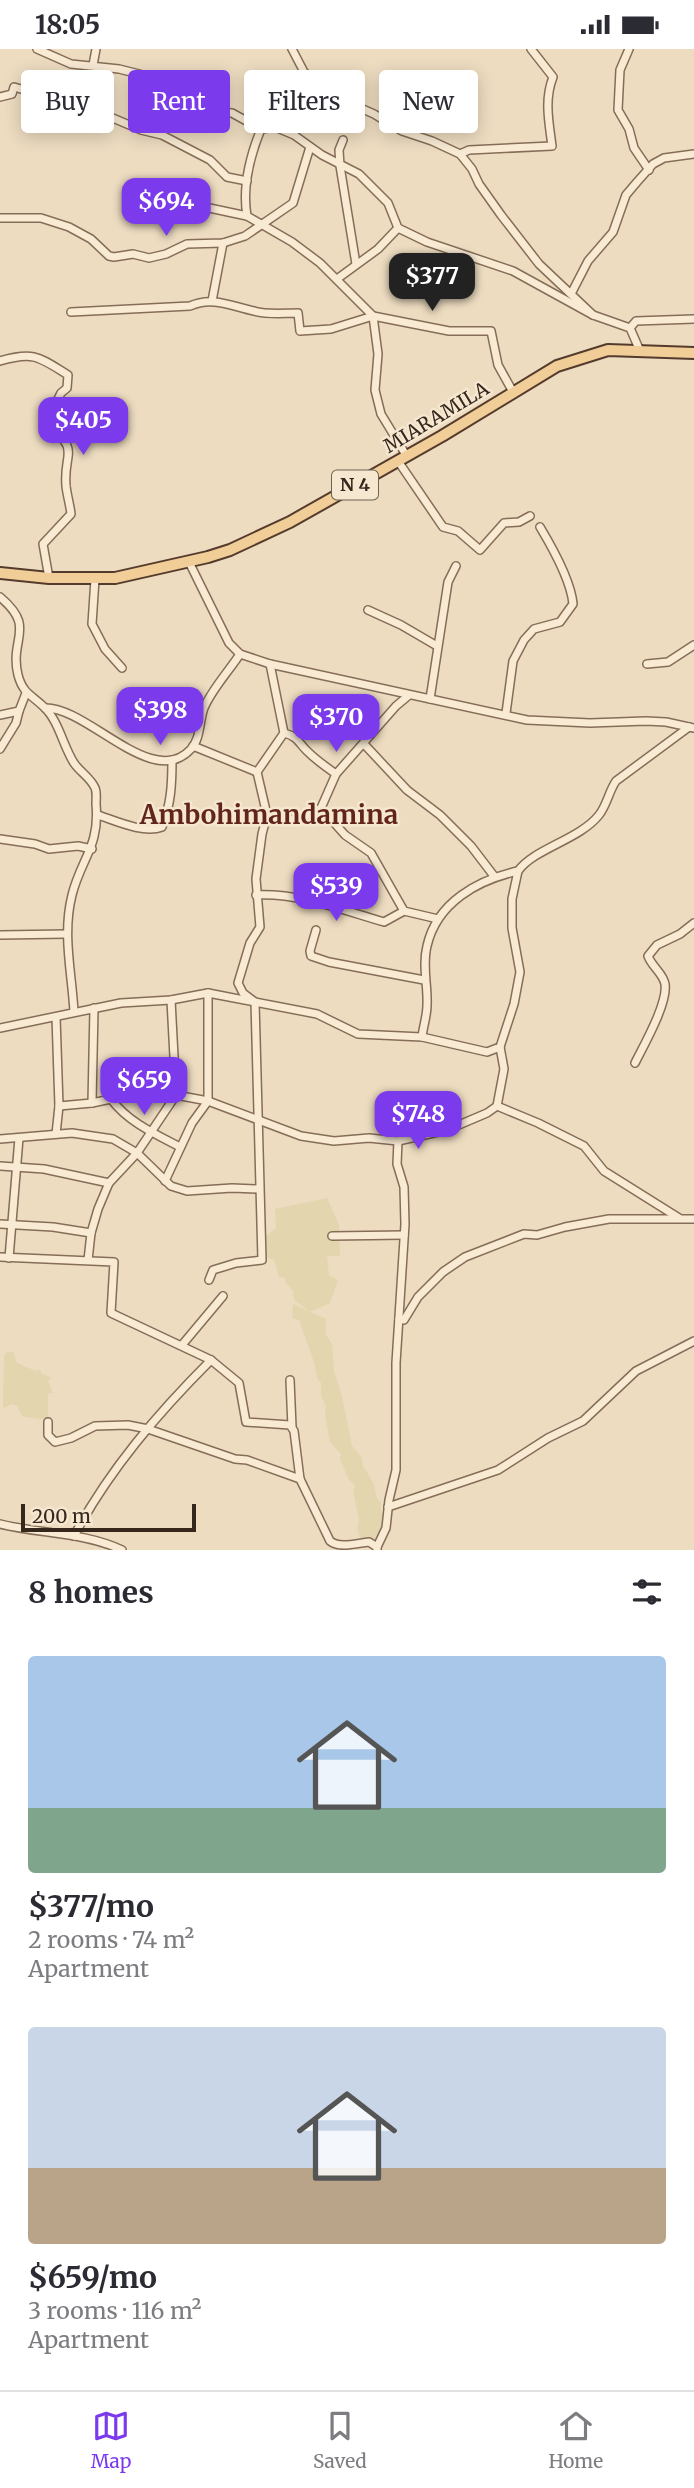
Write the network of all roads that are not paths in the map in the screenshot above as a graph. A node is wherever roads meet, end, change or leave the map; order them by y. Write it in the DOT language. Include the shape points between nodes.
graph roads {
  1 [pos="37,49"];
  2 [pos="96,49"];
  3 [pos="292,49"];
  4 [pos="531,49"];
  5 [pos="629,49"];
  6 [pos="93,65"];
  7 [pos="0,97"];
  8 [pos="244,120"];
  9 [pos="259,133"];
  10 [pos="289,133"];
  11 [pos="343,139"];
  12 [pos="310,147"];
  13 [pos="460,154"];
  14 [pos="694,154"];
  15 [pos="340,166"];
  16 [pos="649,170"];
  17 [pos="247,181"];
  18 [pos="157,188"];
  19 [pos="247,216"];
  20 [pos="0,218"];
  21 [pos="262,226"];
  22 [pos="398,228"];
  23 [pos="222,243"];
  24 [pos="356,264"];
  25 [pos="337,279"];
  26 [pos="571,294"];
  27 [pos="212,301"];
  28 [pos="71,312"];
  29 [pos="593,315"];
  30 [pos="373,316"];
  31 [pos="694,319"];
  32 [pos="630,328"];
  33 [pos="640,351"];
  34 [pos="694,353"];
  35 [pos="0,361"];
  36 [pos="513,391"];
  37 [pos="402,458"];
  38 [pos="530,516"];
  39 [pos="540,527"];
  40 [pos="190,562"];
  41 [pos="456,566"];
  42 [pos="0,573"];
  43 [pos="49,578"];
  44 [pos="95,579"];
  45 [pos="0,597"];
  46 [pos="368,610"];
  47 [pos="694,645"];
  48 [pos="437,646"];
  49 [pos="240,654"];
  50 [pos="270,664"];
  51 [pos="647,664"];
  52 [pos="122,668"];
  53 [pos="26,693"];
  54 [pos="408,696"];
  55 [pos="430,699"];
  56 [pos="46,708"];
  57 [pos="19,711"];
  58 [pos="506,713"];
  59 [pos="0,715"];
  60 [pos="692,728"];
  61 [pos="285,733"];
  62 [pos="364,744"];
  63 [pos="193,746"];
  64 [pos="0,749"];
  65 [pos="172,760"];
  66 [pos="257,772"];
  67 [pos="336,774"];
  68 [pos="321,808"];
  69 [pos="98,815"];
  70 [pos="267,815"];
  71 [pos="0,839"];
  72 [pos="92,849"];
  73 [pos="518,871"];
  74 [pos="494,876"];
  75 [pos="256,895"];
  76 [pos="404,911"];
  77 [pos="438,919"];
  78 [pos="694,923"];
  79 [pos="316,930"];
  80 [pos="66,934"];
  81 [pos="0,935"];
  82 [pos="424,980"];
  83 [pos="208,993"];
  84 [pos="172,1000"];
  85 [pos="255,1002"];
  86 [pos="94,1008"];
  87 [pos="74,1012"];
  88 [pos="56,1017"];
  89 [pos="0,1028"];
  90 [pos="422,1037"];
  91 [pos="500,1047"];
  92 [pos="635,1063"];
  93 [pos="176,1095"];
  94 [pos="111,1099"];
  95 [pos="208,1101"];
  96 [pos="92,1103"];
  97 [pos="59,1106"];
  98 [pos="497,1106"];
  99 [pos="257,1120"];
  100 [pos="149,1131"];
  101 [pos="56,1134"];
  102 [pos="19,1138"];
  103 [pos="0,1139"];
  104 [pos="397,1141"];
  105 [pos="180,1147"];
  106 [pos="137,1153"];
  107 [pos="0,1166"];
  108 [pos="17,1168"];
  109 [pos="165,1181"];
  110 [pos="109,1183"];
  111 [pos="259,1189"];
  112 [pos="680,1219"];
  113 [pos="694,1219"];
  114 [pos="0,1224"];
  115 [pos="13,1226"];
  116 [pos="91,1233"];
  117 [pos="404,1235"];
  118 [pos="332,1236"];
  119 [pos="0,1257"];
  120 [pos="9,1258"];
  121 [pos="88,1259"];
  122 [pos="209,1280"];
  123 [pos="223,1296"];
  124 [pos="399,1319"];
  125 [pos="694,1341"];
  126 [pos="181,1345"];
  127 [pos="211,1360"];
  128 [pos="290,1380"];
  129 [pos="48,1422"];
  130 [pos="292,1427"];
  131 [pos="148,1429"];
  132 [pos="300,1479"];
  133 [pos="388,1507"];
  134 [pos="0,1524"];
  135 [pos="74,1536"];
  136 [pos="377,1548"];
  137 [pos="122,1550"];
  1 -- 6 [label="street" via="71,64"];
  2 -- 6 [label="street"];
  3 -- 13 [label="street" via="304,72 331,95"];
  4 -- 13 [label="street" via="553,77 547,101 552,146 469,149"];
  5 -- 16 [label="street" via="620,71 618,110"];
  6 -- 8 [label="street" via="143,75 180,100"];
  7 -- 17 [label="street" via="12,95 14,87 94,110 162,135 210,160 227,177"];
  9 -- 17 [label="street"];
  10 -- 12 [label="street"];
  11 -- 15 [label="street"];
  12 -- 15 [label="street"];
  12 -- 21 [label="street" via="293,203"];
  13 -- 26 [label="street" via="500,215 539,264"];
  14 -- 16 [label="street" via="664,158"];
  15 -- 22 [label="street" via="359,174 388,203"];
  15 -- 24 [label="street"];
  16 -- 26 [label="street" via="626,195 613,232 588,261"];
  17 -- 19 [label="street"];
  18 -- 19 [label="street" via="200,206"];
  19 -- 21 [label="street"];
  20 -- 23 [label="street" via="41,218 69,227 114,257 149,257 187,244"];
  21 -- 23 [label="street"];
  21 -- 25 [label="street" via="292,242"];
  22 -- 24 [label="street"];
  22 -- 29 [label="street" via="513,271"];
  23 -- 27 [label="street"];
  24 -- 25 [label="street"];
  25 -- 30 [label="street"];
  26 -- 29 [label="street"];
  27 -- 28 [label="street"];
  27 -- 30 [label="street" via="255,312 298,313 300,331 331,329"];
  29 -- 32 [label="street"];
  30 -- 36 [label="street" via="449,331 491,331 498,365"];
  30 -- 37 [label="street" via="379,354 375,390"];
  31 -- 32 [label="street" via="636,321"];
  32 -- 33 [label="street"];
  33 -- 34 [label="main road, MIARAMILA / N 4"];
  33 -- 36 [label="main road, MIARAMILA / N 4" via="608,350 582,357"];
  35 -- 43 [label="street" via="27,355 68,375 67,388 46,423 63,437 70,452 66,484 71,514 43,544"];
  36 -- 37 [label="main road, MIARAMILA / N 4"];
  37 -- 38 [label="street" via="443,527 458,531 480,550 504,523"];
  37 -- 40 [label="main road, MIARAMILA / N 4" via="290,522 230,550"];
  39 -- 58 [label="street" via="554,550 573,604 560,622 534,629 524,640 513,661"];
  40 -- 44 [label="main road, MIARAMILA / N 4"];
  40 -- 49 [label="street" via="229,643"];
  41 -- 48 [label="street" via="448,582"];
  42 -- 43 [label="main road, MIARAMILA / N 4"];
  43 -- 44 [label="main road, MIARAMILA / N 4"];
  44 -- 52 [label="street" via="92,625"];
  45 -- 53 [label="street" via="20,622 18,674"];
  46 -- 48 [label="street"];
  47 -- 51 [label="street" via="668,662"];
  48 -- 55 [label="street"];
  49 -- 50 [label="street"];
  49 -- 63 [label="street" via="204,708"];
  50 -- 54 [label="street"];
  50 -- 61 [label="street"];
  53 -- 56 [label="street"];
  53 -- 57 [label="street"];
  54 -- 55 [label="street"];
  54 -- 62 [label="street"];
  55 -- 58 [label="street"];
  56 -- 65 [label="street" via="58,708 157,761"];
  56 -- 69 [label="street" via="74,763 95,787"];
  57 -- 59 [label="street"];
  57 -- 64 [label="street"];
  58 -- 60 [label="street" via="527,720 646,721"];
  60 -- 73 [label="street" via="616,781 600,815 588,825 525,862"];
  61 -- 66 [label="street"];
  61 -- 67 [label="street"];
  62 -- 67 [label="street"];
  62 -- 74 [label="street" via="407,790 471,846"];
  63 -- 65 [label="street"];
  63 -- 66 [label="street"];
  65 -- 69 [label="street" via="170,808 162,827 156,830"];
  66 -- 70 [label="street"];
  67 -- 68 [label="street"];
  68 -- 70 [label="street" via="292,820"];
  68 -- 76 [label="street" via="345,835 371,853"];
  69 -- 72 [label="street"];
  70 -- 75 [label="street"];
  71 -- 72 [label="street" via="49,849"];
  72 -- 80 [label="street" via="72,894"];
  73 -- 74 [label="street"];
  73 -- 91 [label="street" via="512,927 520,972"];
  74 -- 77 [label="street" via="464,891"];
  75 -- 76 [label="street" via="305,898 384,922"];
  75 -- 85 [label="street" via="260,927 238,983"];
  76 -- 77 [label="street"];
  77 -- 82 [label="street" via="427,945"];
  78 -- 92 [label="street" via="657,945 648,956 664,979 665,989"];
  79 -- 82 [label="street" via="312,956"];
  80 -- 81 [label="street"];
  80 -- 87 [label="street"];
  82 -- 90 [label="street" via="427,1005"];
  83 -- 84 [label="street"];
  83 -- 85 [label="street"];
  83 -- 95 [label="street"];
  84 -- 86 [label="street"];
  84 -- 93 [label="street"];
  85 -- 90 [label="street" via="317,1014 358,1034"];
  85 -- 99 [label="street"];
  86 -- 87 [label="street"];
  86 -- 96 [label="street"];
  87 -- 88 [label="street"];
  88 -- 89 [label="street"];
  88 -- 97 [label="street"];
  90 -- 91 [label="street" via="487,1052"];
  91 -- 98 [label="street" via="504,1069"];
  93 -- 94 [label="street"];
  93 -- 95 [label="street"];
  93 -- 100 [label="street"];
  94 -- 96 [label="street"];
  94 -- 100 [label="street"];
  95 -- 99 [label="street"];
  95 -- 105 [label="street"];
  96 -- 97 [label="street"];
  97 -- 101 [label="street"];
  98 -- 104 [label="street" via="447,1130"];
  98 -- 112 [label="street" via="584,1146 604,1171"];
  99 -- 104 [label="street" via="301,1136 334,1141"];
  99 -- 111 [label="street"];
  100 -- 105 [label="street"];
  100 -- 106 [label="street"];
  101 -- 102 [label="street"];
  101 -- 106 [label="street" via="113,1139"];
  102 -- 103 [label="street"];
  102 -- 108 [label="street"];
  104 -- 117 [label="street" via="404,1187"];
  105 -- 109 [label="street"];
  106 -- 109 [label="street"];
  106 -- 110 [label="street"];
  107 -- 108 [label="street"];
  108 -- 110 [label="street"];
  108 -- 115 [label="street"];
  109 -- 111 [label="street" via="187,1191"];
  110 -- 116 [label="street"];
  111 -- 122 [label="street" via="261,1260 213,1270"];
  112 -- 113 [label="street"];
  112 -- 124 [label="street" via="609,1219 493,1244 443,1272 404,1319"];
  114 -- 115 [label="street"];
  115 -- 116 [label="street"];
  115 -- 120 [label="street"];
  116 -- 121 [label="street"];
  117 -- 118 [label="street"];
  117 -- 124 [label="street"];
  119 -- 120 [label="street"];
  120 -- 121 [label="street"];
  121 -- 126 [label="street" via="114,1262 111,1313"];
  123 -- 126 [label="street"];
  124 -- 133 [label="street" via="396,1470"];
  125 -- 133 [label="street" via="636,1371 583,1421 498,1470"];
  126 -- 127 [label="street"];
  127 -- 130 [label="street" via="239,1383 246,1422"];
  127 -- 131 [label="street"];
  128 -- 130 [label="street"];
  129 -- 131 [label="street" via="48,1435 55,1442 94,1426"];
  130 -- 132 [label="street"];
  131 -- 132 [label="street"];
  131 -- 135 [label="street" via="128,1451"];
  132 -- 136 [label="street" via="334,1545 369,1542"];
  133 -- 136 [label="street" via="386,1528"];
  134 -- 135 [label="street"];
  135 -- 137 [label="street"];
}
